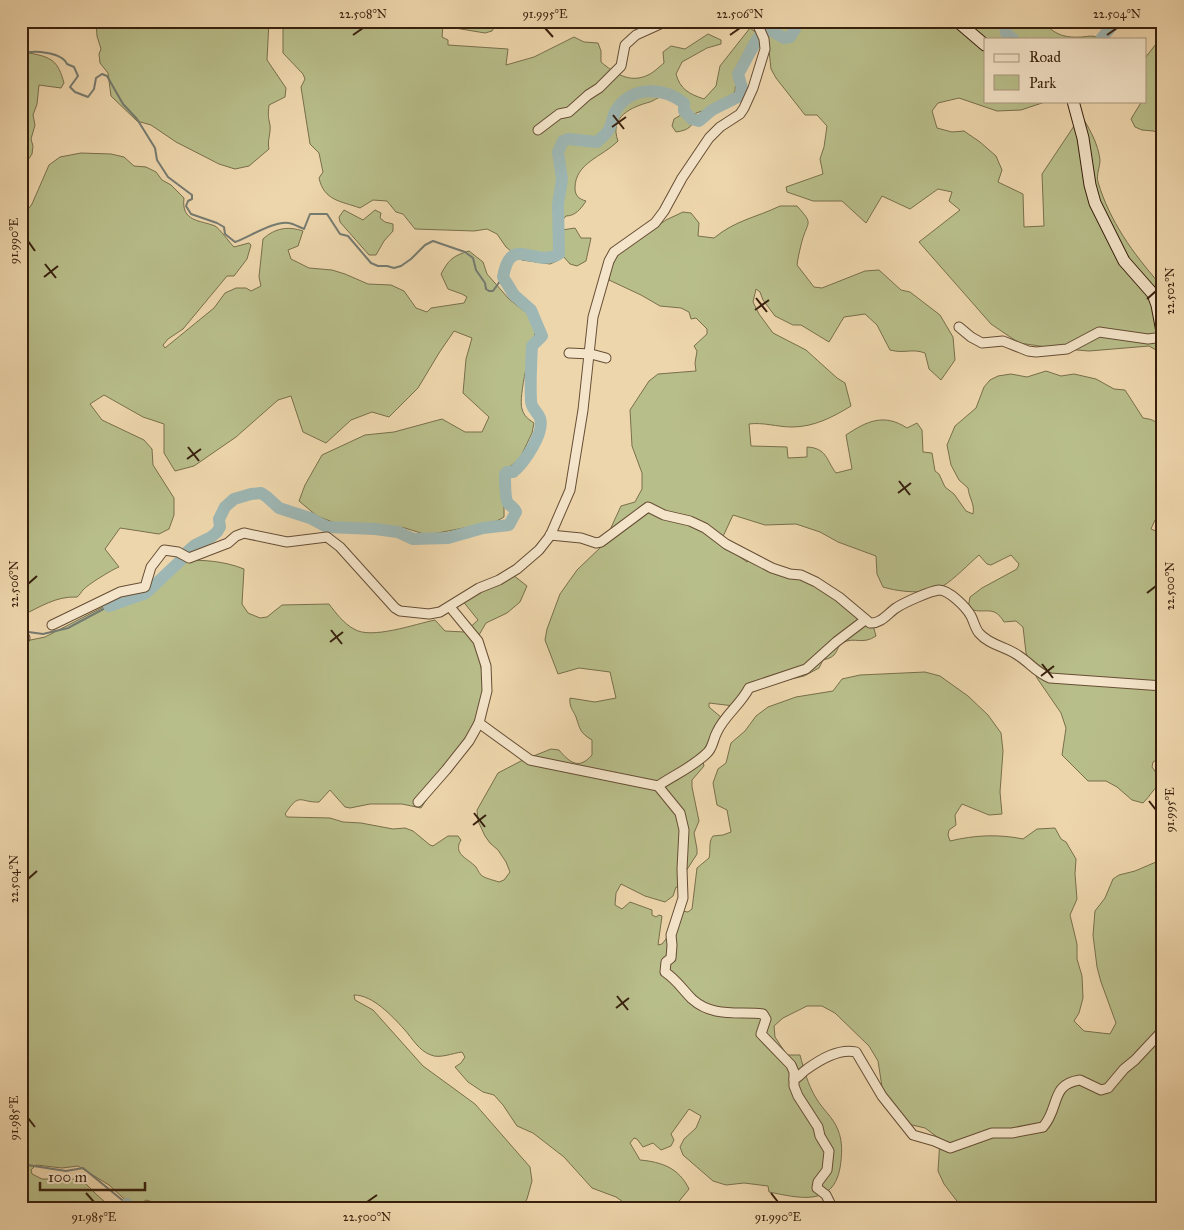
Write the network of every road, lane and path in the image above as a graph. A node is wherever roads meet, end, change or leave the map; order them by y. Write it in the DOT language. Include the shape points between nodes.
graph roads {
  1 [pos="667,21"];
  2 [pos="705,21"];
  3 [pos="710,21"];
  4 [pos="957,21"];
  5 [pos="758,25"];
  6 [pos="984,44"];
  7 [pos="1073,102"];
  8 [pos="538,130"];
  9 [pos="959,327"];
  10 [pos="1163,337"];
  11 [pos="570,354"];
  12 [pos="588,354"];
  13 [pos="606,358"];
  14 [pos="550,535"];
  15 [pos="450,606"];
  16 [pos="865,620"];
  17 [pos="52,625"];
  18 [pos="1163,686"];
  19 [pos="479,723"];
  20 [pos="658,786"];
  21 [pos="418,802"];
  22 [pos="1163,1030"];
  23 [pos="794,1079"];
  24 [pos="832,1209"];
  1 -- 8 [label="street" via="636,35 625,45 621,66 600,88"];
  2 -- 3 [label="street"];
  4 -- 6 [label="street"];
  5 -- 12 [label="street" via="764,39 764,57 744,108 709,138 655,224 611,257 593,317"];
  7 -- 10 [label="street" via="1095,203 1124,262 1153,294"];
  9 -- 10 [label="street" via="977,341 1008,342 1028,352 1067,349 1099,332 1148,339"];
  11 -- 12 [label="street"];
  12 -- 13 [label="street"];
  12 -- 14 [label="street" via="570,490"];
  14 -- 15 [label="street" via="518,569"];
  14 -- 16 [label="street" via="601,542 648,508 690,521 772,568 816,582"];
  15 -- 17 [label="street" via="435,614 395,608 327,537 287,542 244,533 189,558 164,550 151,567 145,587 120,592"];
  15 -- 19 [label="street" via="478,641 486,666 486,691"];
  16 -- 18 [label="street" via="874,623 906,602 939,590 945,591 966,609 979,634 1018,654 1040,674 1050,678"];
  16 -- 20 [label="street" via="806,668 749,688 718,730 708,753"];
  19 -- 20 [label="street" via="530,760"];
  19 -- 21 [label="street" via="446,770"];
  20 -- 23 [label="street" via="680,814 684,830 683,898 671,935 671,958 666,962 665,972 693,999 708,1008 728,1014 763,1014 766,1019 761,1034 791,1066"];
  22 -- 23 [label="street" via="1108,1088 1101,1090 1080,1080 1059,1089 1053,1110 1043,1127 1012,1134 992,1133 950,1148 913,1135 882,1096 856,1052 840,1051"];
  23 -- 24 [label="street" via="798,1096 818,1127 828,1151 827,1170 817,1188 826,1196"];
}
